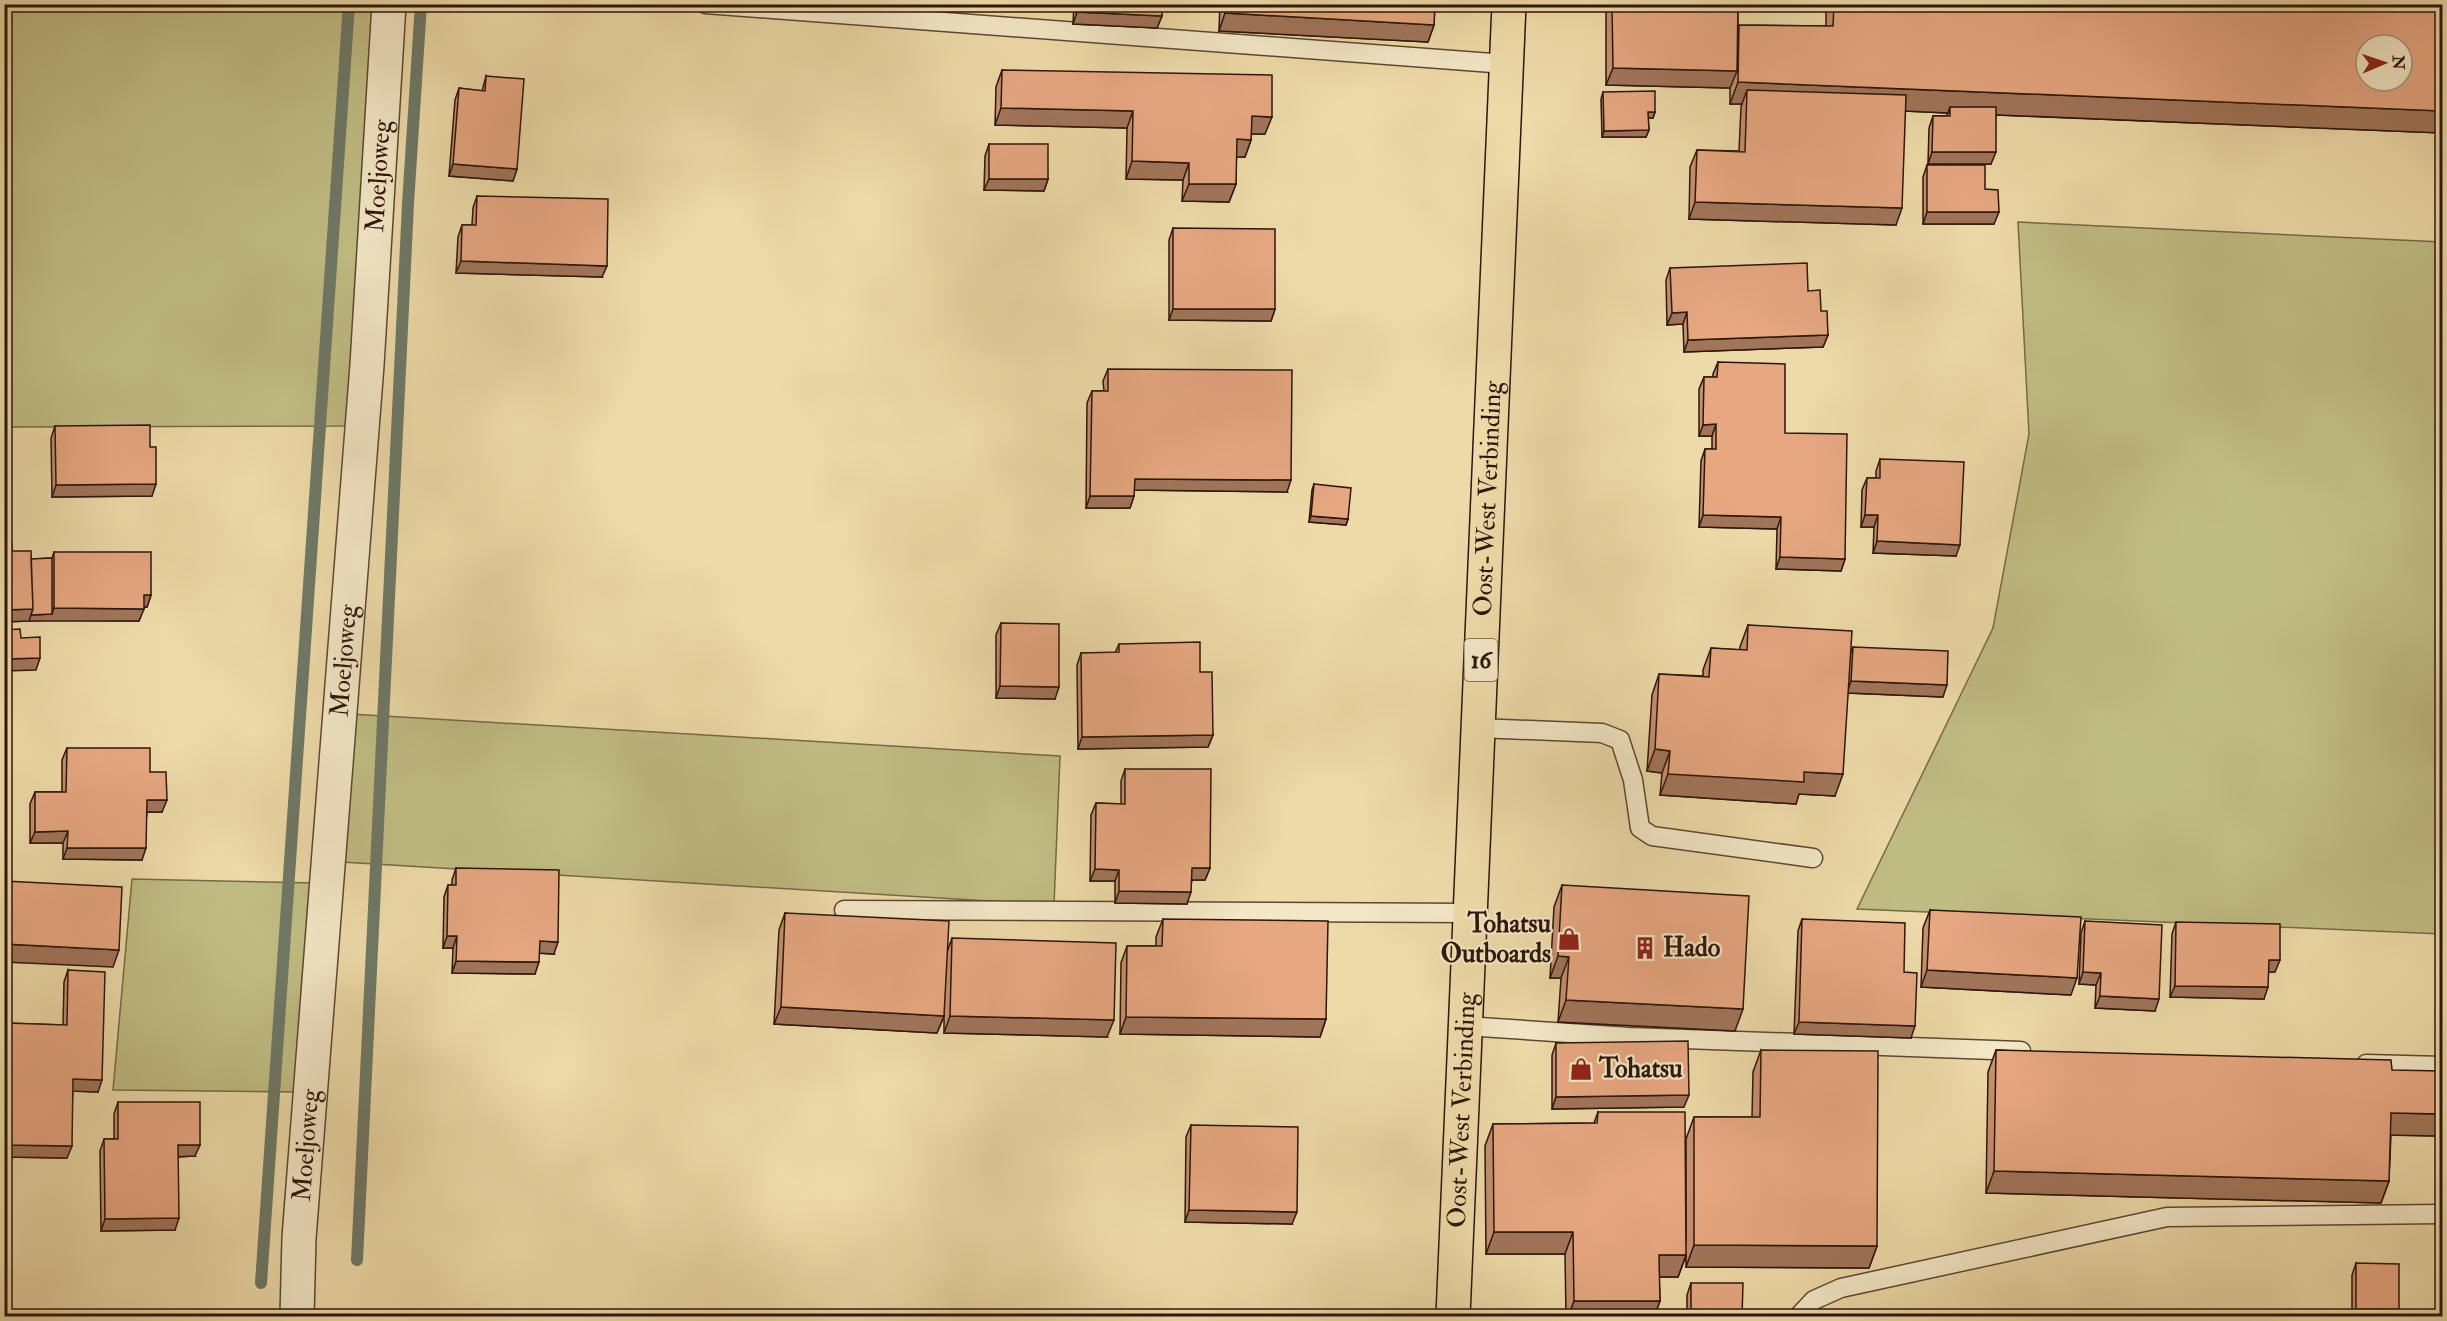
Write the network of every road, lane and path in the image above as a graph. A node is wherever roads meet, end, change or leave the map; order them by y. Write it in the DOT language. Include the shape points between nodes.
graph roads {
  1 [pos="389,4"];
  2 [pos="705,4"];
  3 [pos="1509,4"];
  4 [pos="1506,64"];
  5 [pos="1478,728"];
  6 [pos="1813,858"];
  7 [pos="844,910"];
  8 [pos="1470,913"];
  9 [pos="1465,1026"];
  10 [pos="2036,1052"];
  11 [pos="2347,1063"];
  12 [pos="2442,1066"];
  13 [pos="2442,1214"];
  14 [pos="297,1317"];
  15 [pos="1453,1317"];
  16 [pos="1799,1317"];
  1 -- 14 [label="street, Moeljoweg" via="367,365 299,1238"];
  2 -- 4 [label="lane"];
  3 -- 4 [label="main road, Oost-West Verbinding / 16"];
  4 -- 5 [label="main road, Oost-West Verbinding / 16"];
  5 -- 6 [label="lane" via="1602,733 1620,740 1633,780 1640,828 1652,836"];
  5 -- 8 [label="main road, Oost-West Verbinding / 16"];
  7 -- 8 [label="lane"];
  8 -- 9 [label="main road, Oost-West Verbinding / 16"];
  9 -- 10 [label="lane" via="1629,1037"];
  9 -- 15 [label="main road, Oost-West Verbinding / 16"];
  11 -- 12 [label="lane"];
  13 -- 16 [label="lane" via="2167,1217 1841,1288 1814,1300"];
}
